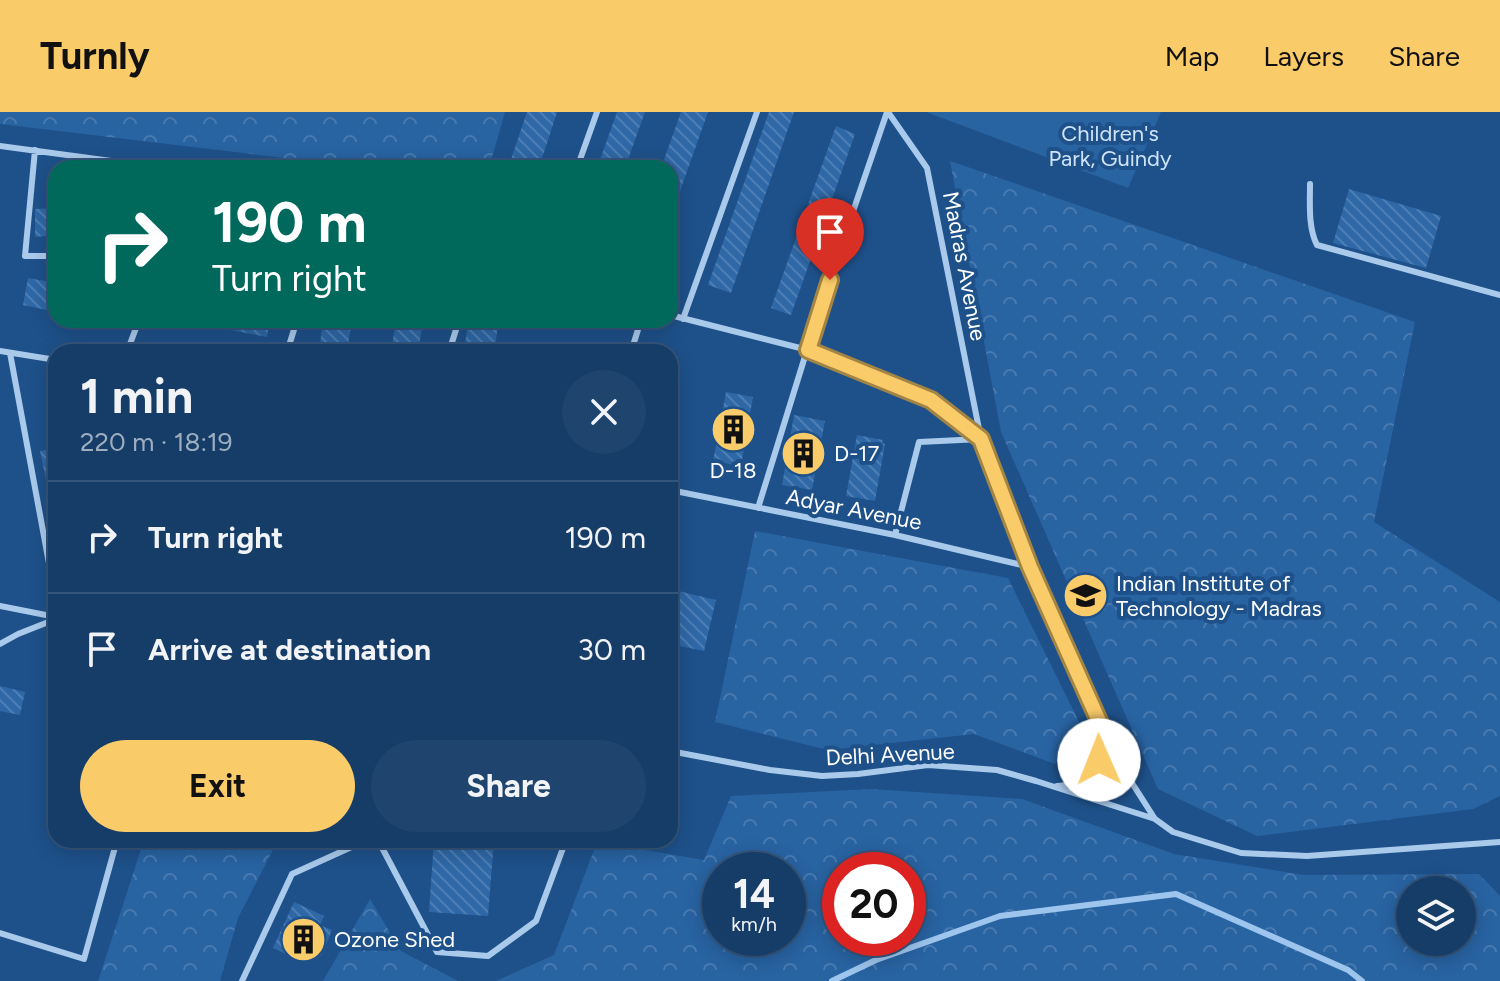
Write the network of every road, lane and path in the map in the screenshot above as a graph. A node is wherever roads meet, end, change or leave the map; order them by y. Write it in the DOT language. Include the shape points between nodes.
graph roads {
  1 [pos="597,112"];
  2 [pos="757,112"];
  3 [pos="888,112"];
  4 [pos="0,146"];
  5 [pos="35,150"];
  6 [pos="106,160"];
  7 [pos="580,160"];
  8 [pos="1310,184"];
  9 [pos="48,256"];
  10 [pos="1500,295"];
  11 [pos="678,317"];
  12 [pos="683,319"];
  13 [pos="808,350"];
  14 [pos="0,351"];
  15 [pos="10,353"];
  16 [pos="48,359"];
  17 [pos="981,439"];
  18 [pos="678,492"];
  19 [pos="758,508"];
  20 [pos="895,535"];
  21 [pos="48,558"];
  22 [pos="1030,567"];
  23 [pos="0,606"];
  24 [pos="48,616"];
  25 [pos="48,621"];
  26 [pos="0,644"];
  27 [pos="1103,730"];
  28 [pos="678,753"];
  29 [pos="1052,786"];
  30 [pos="1155,819"];
  31 [pos="1500,842"];
  32 [pos="115,848"];
  33 [pos="349,848"];
  34 [pos="382,848"];
  35 [pos="563,848"];
  36 [pos="0,933"];
  37 [pos="242,981"];
  1 -- 7 [label="lane"];
  2 -- 12 [label="lane"];
  3 -- 13 [label="lane"];
  3 -- 17 [label="lane, Madras Avenue" via="927,168"];
  4 -- 5 [label="lane"];
  5 -- 6 [label="lane"];
  5 -- 9 [label="lane" via="25,256"];
  8 -- 10 [label="lane" via="1317,245"];
  11 -- 12 [label="lane"];
  12 -- 13 [label="lane"];
  13 -- 17 [label="lane" via="931,400"];
  13 -- 19 [label="lane"];
  14 -- 15 [label="lane"];
  15 -- 16 [label="lane"];
  15 -- 21 [label="lane"];
  17 -- 20 [label="lane" via="919,442"];
  17 -- 22 [label="lane, Madras Avenue"];
  18 -- 19 [label="lane, Adyar Avenue"];
  19 -- 20 [label="lane, Adyar Avenue"];
  20 -- 22 [label="lane, Adyar Avenue"];
  22 -- 27 [label="lane, Madras Avenue"];
  23 -- 24 [label="lane"];
  25 -- 26 [label="lane"];
  27 -- 29 [label="lane" via="1094,771 1076,784"];
  27 -- 30 [label="lane, Madras Avenue"];
  28 -- 29 [label="lane, Delhi Avenue" via="822,776 928,765 997,770"];
  29 -- 30 [label="lane, Delhi Avenue"];
  30 -- 31 [label="lane, Delhi Avenue" via="1173,832 1241,853 1307,856"];
  32 -- 36 [label="lane" via="84,959"];
  33 -- 37 [label="lane" via="292,874"];
  34 -- 35 [label="lane" via="437,952 488,956 536,921"];
}
